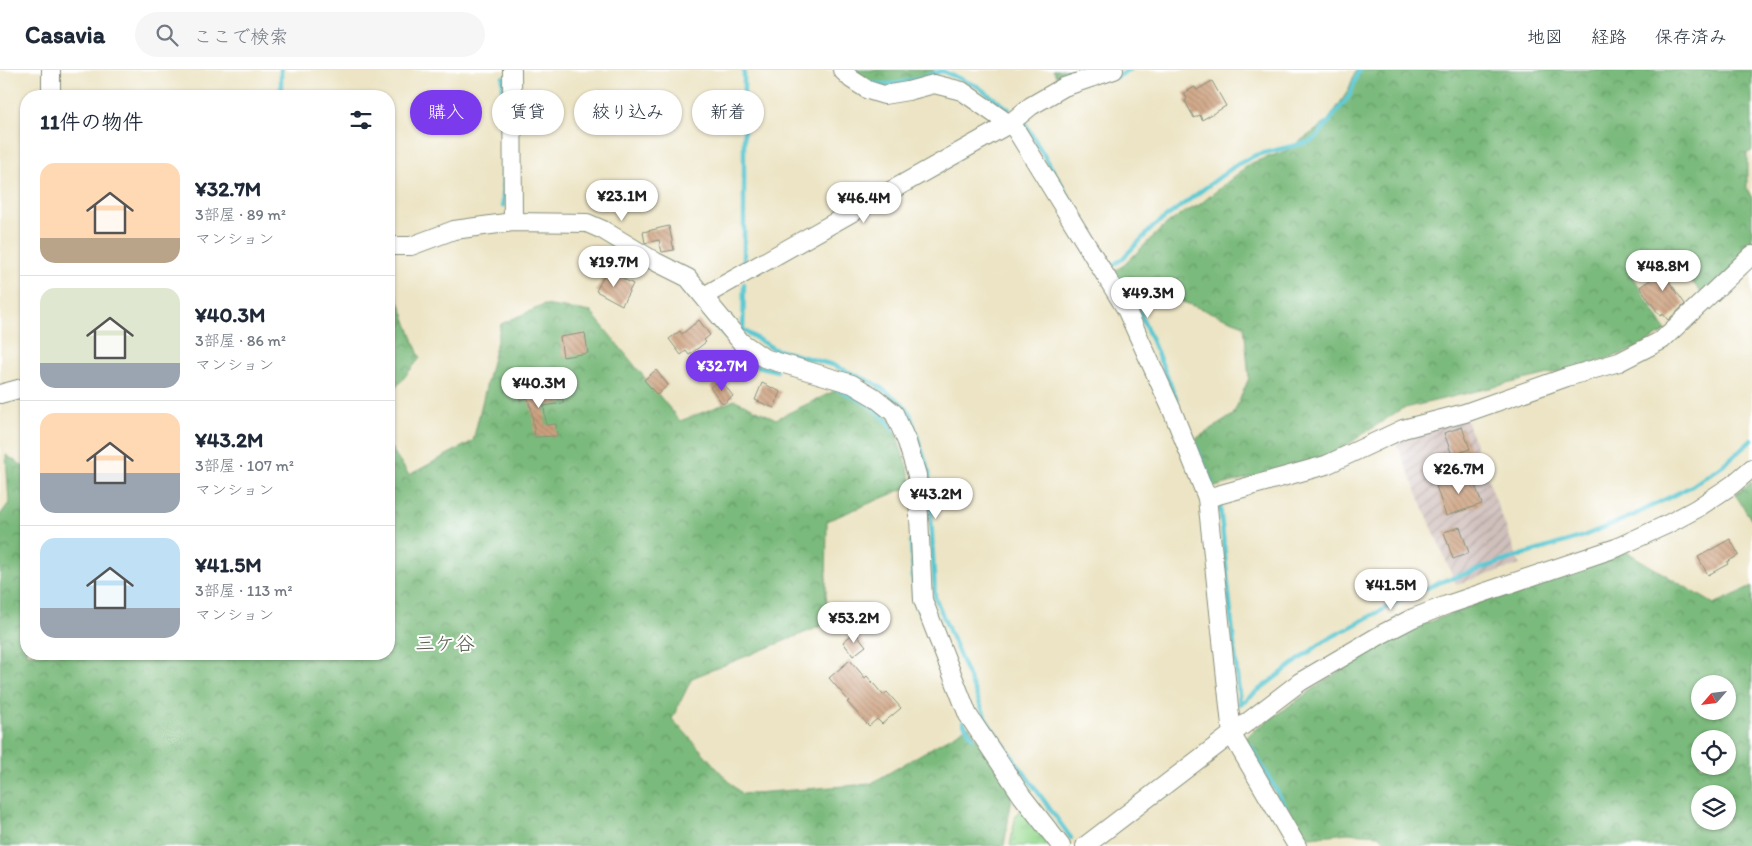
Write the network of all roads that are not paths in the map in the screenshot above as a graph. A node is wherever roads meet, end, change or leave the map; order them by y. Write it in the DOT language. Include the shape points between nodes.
graph roads {
  1 [pos="51,70"];
  2 [pos="512,70"];
  3 [pos="842,70"];
  4 [pos="1114,70"];
  5 [pos="51,90"];
  6 [pos="1009,124"];
  7 [pos="513,222"];
  8 [pos="395,246"];
  9 [pos="1752,255"];
  10 [pos="704,296"];
  11 [pos="20,389"];
  12 [pos="0,394"];
  13 [pos="1752,468"];
  14 [pos="1207,498"];
  15 [pos="1232,735"];
  16 [pos="1061,846"];
  17 [pos="1085,846"];
  18 [pos="1297,846"];
  1 -- 5 [label="street"];
  2 -- 7 [label="street"];
  3 -- 6 [label="street" via="868,90 884,95 934,84 962,91"];
  4 -- 6 [label="street" via="1064,88 1031,106"];
  6 -- 10 [label="street"];
  6 -- 14 [label="street" via="1016,130 1126,309"];
  7 -- 8 [label="street" via="454,230 411,246"];
  7 -- 10 [label="street" via="586,223 688,278"];
  9 -- 14 [label="street" via="1662,340 1619,362 1465,413 1403,429 1326,465"];
  10 -- 16 [label="street" via="741,342 764,358 852,384 894,414 917,475 923,600 968,715 1022,796"];
  11 -- 12 [label="street"];
  13 -- 15 [label="street" via="1696,509 1616,548 1413,618 1300,682"];
  14 -- 15 [label="street"];
  15 -- 17 [label="street"];
  15 -- 18 [label="street"];
}
